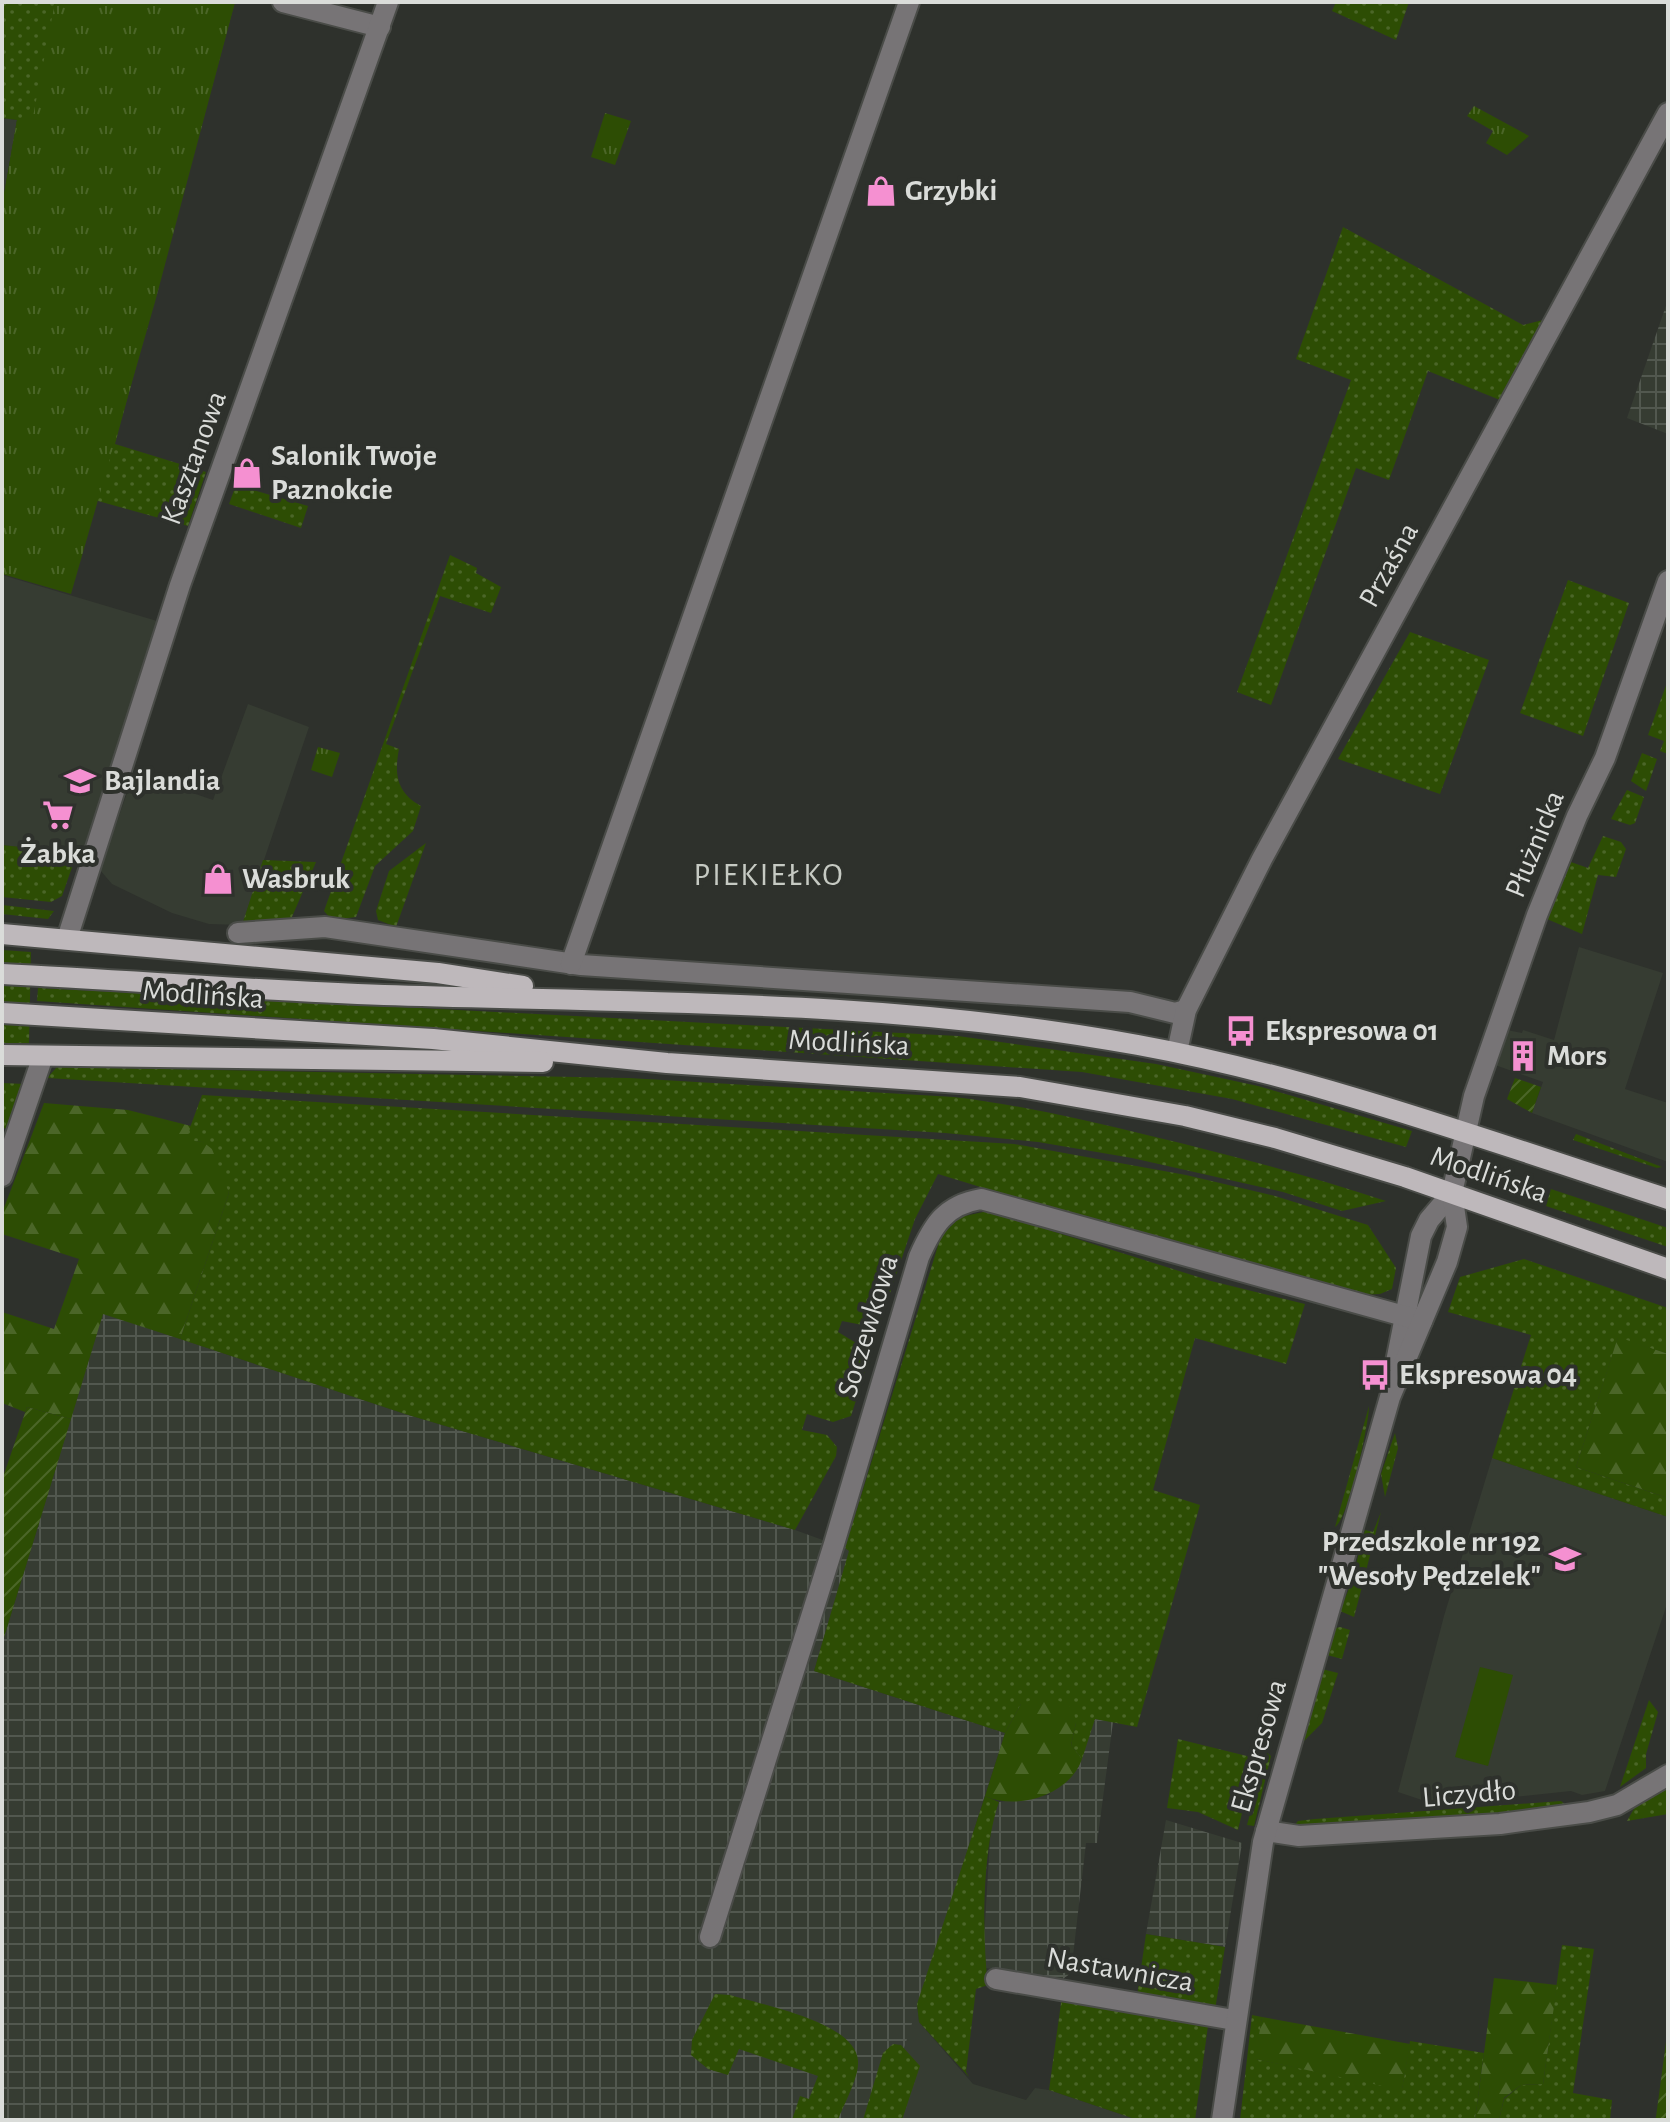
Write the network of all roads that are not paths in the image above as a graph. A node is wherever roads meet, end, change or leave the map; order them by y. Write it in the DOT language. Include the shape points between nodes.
graph roads {
  1 [pos="283,2"];
  2 [pos="388,2"];
  3 [pos="909,2"];
  4 [pos="380,27"];
  5 [pos="1668,113"];
  6 [pos="1668,581"];
  7 [pos="238,933"];
  8 [pos="2,934"];
  9 [pos="67,939"];
  10 [pos="571,964"];
  11 [pos="2,974"];
  12 [pos="602,998"];
  13 [pos="1186,1010"];
  14 [pos="2,1013"];
  15 [pos="1177,1052"];
  16 [pos="2,1055"];
  17 [pos="43,1056"];
  18 [pos="667,1063"];
  19 [pos="1466,1133"];
  20 [pos="2,1176"];
  21 [pos="1452,1193"];
  22 [pos="1668,1199"];
  23 [pos="1668,1269"];
  24 [pos="1413,1319"];
  25 [pos="1668,1775"];
  26 [pos="1266,1831"];
  27 [pos="710,1937"];
  28 [pos="996,1979"];
  29 [pos="1234,2020"];
  30 [pos="1222,2120"];
  1 -- 4 [label="street"];
  2 -- 4 [label="street, Kasztanowa"];
  3 -- 10 [label="street"];
  4 -- 9 [label="street, Kasztanowa" via="174,600"];
  5 -- 13 [label="street, Przaśna"];
  6 -- 19 [label="street, Płużnicka" via="1605,758 1537,915"];
  7 -- 10 [label="street, Modlińska" via="325,927"];
  8 -- 9 [label="main road"];
  9 -- 12 [label="main road" via="438,973"];
  10 -- 13 [label="street, Modlińska"];
  11 -- 12 [label="main road, Modlińska" via="383,995"];
  12 -- 15 [label="main road, Modlińska" via="914,1013"];
  13 -- 15 [label="street, Przaśna"];
  14 -- 18 [label="main road, Modlińska" via="433,1039"];
  15 -- 19 [label="main road, Modlińska"];
  16 -- 17 [label="main road"];
  17 -- 18 [label="main road"];
  17 -- 20 [label="street"];
  18 -- 21 [label="main road, Modlińska" via="932,1078 1110,1101 1275,1138"];
  19 -- 21 [label="street, Ekspresowa"];
  19 -- 22 [label="main road, Modlińska"];
  21 -- 23 [label="main road, Modlińska"];
  21 -- 24 [label="street, Ekspresowa" via="1457,1227"];
  21 -- 24 [label="street, Ekspresowa" via="1421,1236"];
  24 -- 26 [label="street, Ekspresowa"];
  24 -- 27 [label="street, Soczewkowa" via="981,1199 958,1202 933,1225 919,1257"];
  25 -- 26 [label="street, Liczydło" via="1617,1805 1589,1812 1500,1824 1299,1836"];
  26 -- 29 [label="street, Ekspresowa"];
  28 -- 29 [label="street, Nastawnicza"];
  29 -- 30 [label="street, Ekspresowa"];
}
